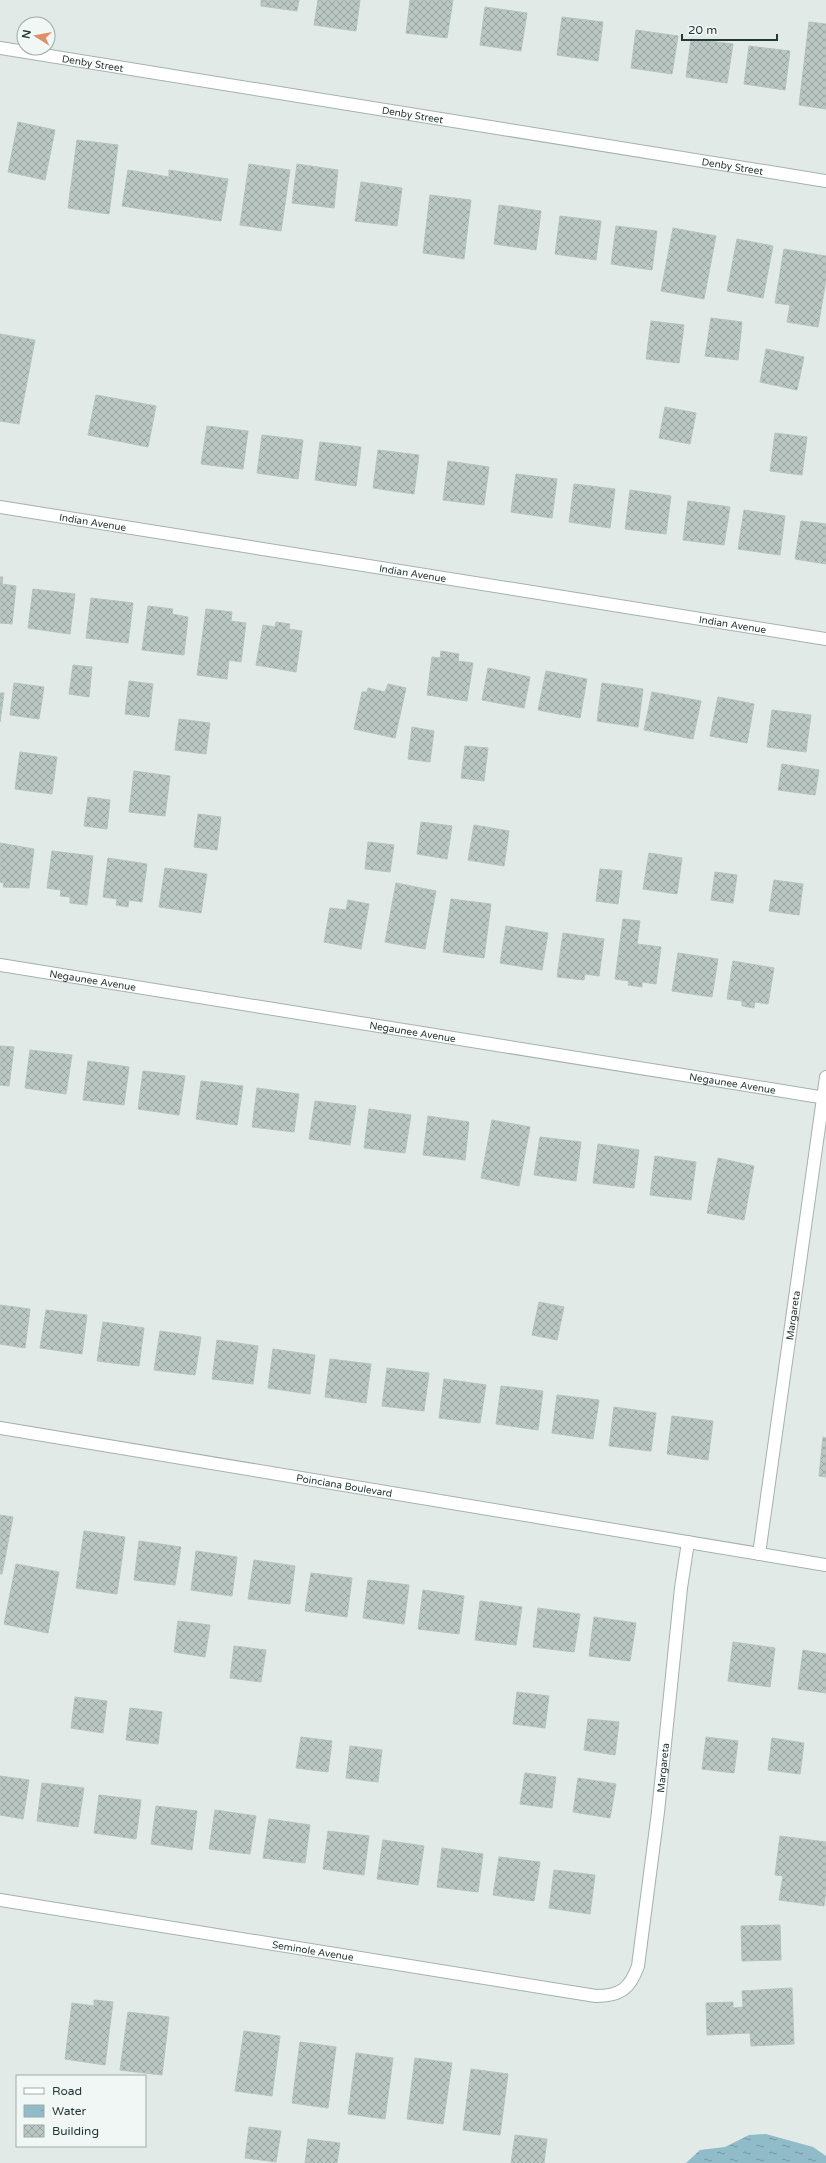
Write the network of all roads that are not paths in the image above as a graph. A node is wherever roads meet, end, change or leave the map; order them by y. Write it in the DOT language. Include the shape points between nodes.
graph roads {
  1 [pos="0,48"];
  2 [pos="826,181"];
  3 [pos="0,507"];
  4 [pos="826,639"];
  5 [pos="0,965"];
  6 [pos="826,1077"];
  7 [pos="825,1098"];
  8 [pos="0,1428"];
  9 [pos="688,1542"];
  10 [pos="759,1554"];
  11 [pos="826,1565"];
  12 [pos="0,1900"];
  13 [pos="624,1990"];
  1 -- 2 [label="street, Denby Street"];
  3 -- 4 [label="street, Indian Avenue"];
  5 -- 7 [label="street, Negaunee Avenue"];
  6 -- 7 [label="street, Margareta"];
  7 -- 10 [label="street, Margareta"];
  8 -- 9 [label="street, Poinciana Boulevard"];
  9 -- 10 [label="street, Poinciana Boulevard"];
  9 -- 13 [label="street, Margareta" via="638,1966 633,1980"];
  10 -- 11 [label="street"];
  12 -- 13 [label="street, Seminole Avenue" via="596,1996 610,1996"];
}
